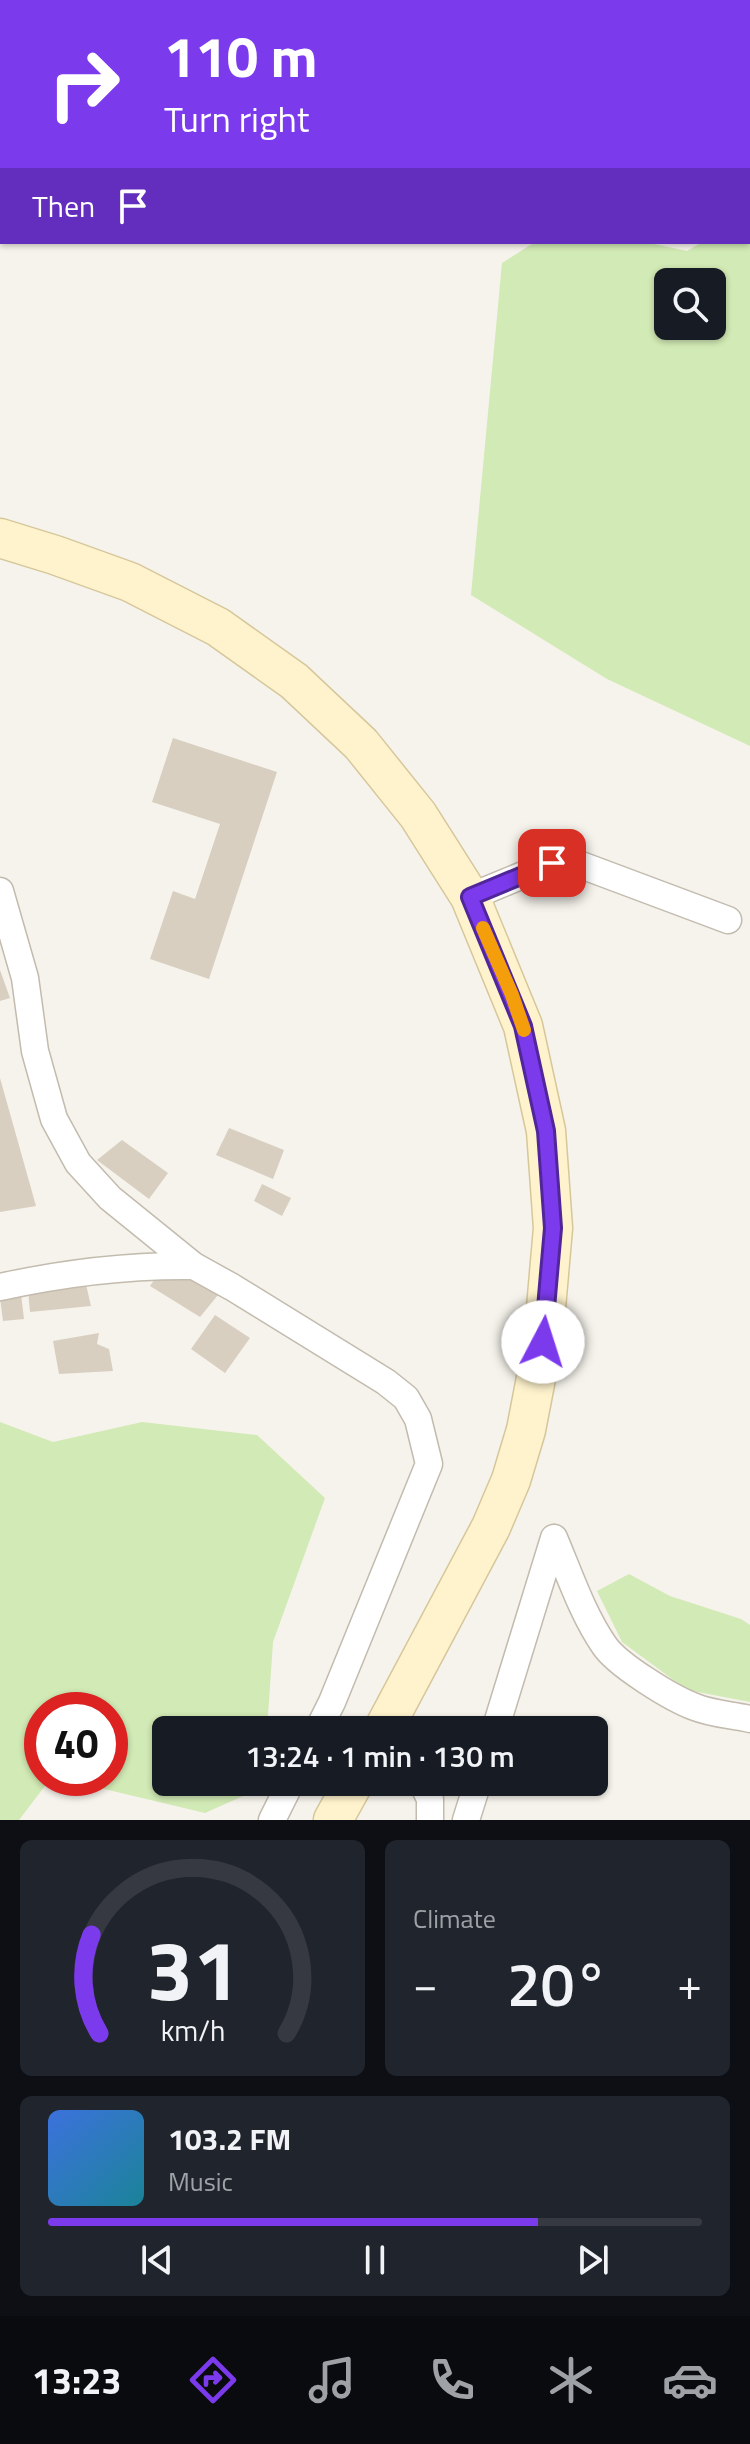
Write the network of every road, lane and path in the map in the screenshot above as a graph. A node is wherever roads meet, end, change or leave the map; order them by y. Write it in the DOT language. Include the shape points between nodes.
graph roads {
  1 [pos="0,538"];
  2 [pos="0,891"];
  3 [pos="470,897"];
  4 [pos="728,920"];
  5 [pos="194,1266"];
  6 [pos="0,1287"];
  7 [pos="325,1716"];
  8 [pos="390,1716"];
  9 [pos="499,1716"];
  10 [pos="750,1719"];
  11 [pos="284,1796"];
  12 [pos="346,1796"];
  13 [pos="429,1796"];
  14 [pos="474,1796"];
  15 [pos="272,1820"];
  16 [pos="333,1820"];
  17 [pos="430,1820"];
  18 [pos="466,1820"];
  1 -- 3 [label="street" via="130,582 218,627 294,681 361,744 418,815"];
  2 -- 5 [label="street" via="25,978 35,1051 54,1119 78,1163 110,1198"];
  3 -- 4 [label="street" via="552,863 581,865"];
  3 -- 8 [label="street" via="523,1026 546,1131 553,1228 543,1342 511,1480"];
  5 -- 6 [label="street" via="81,1272"];
  5 -- 7 [label="street" via="386,1382 406,1398 418,1419 429,1464"];
  9 -- 10 [label="street" via="554,1538 604,1646 617,1659 696,1708"];
  11 -- 15 [label="street"];
  12 -- 16 [label="street"];
  13 -- 17 [label="street"];
  14 -- 18 [label="street"];
}
